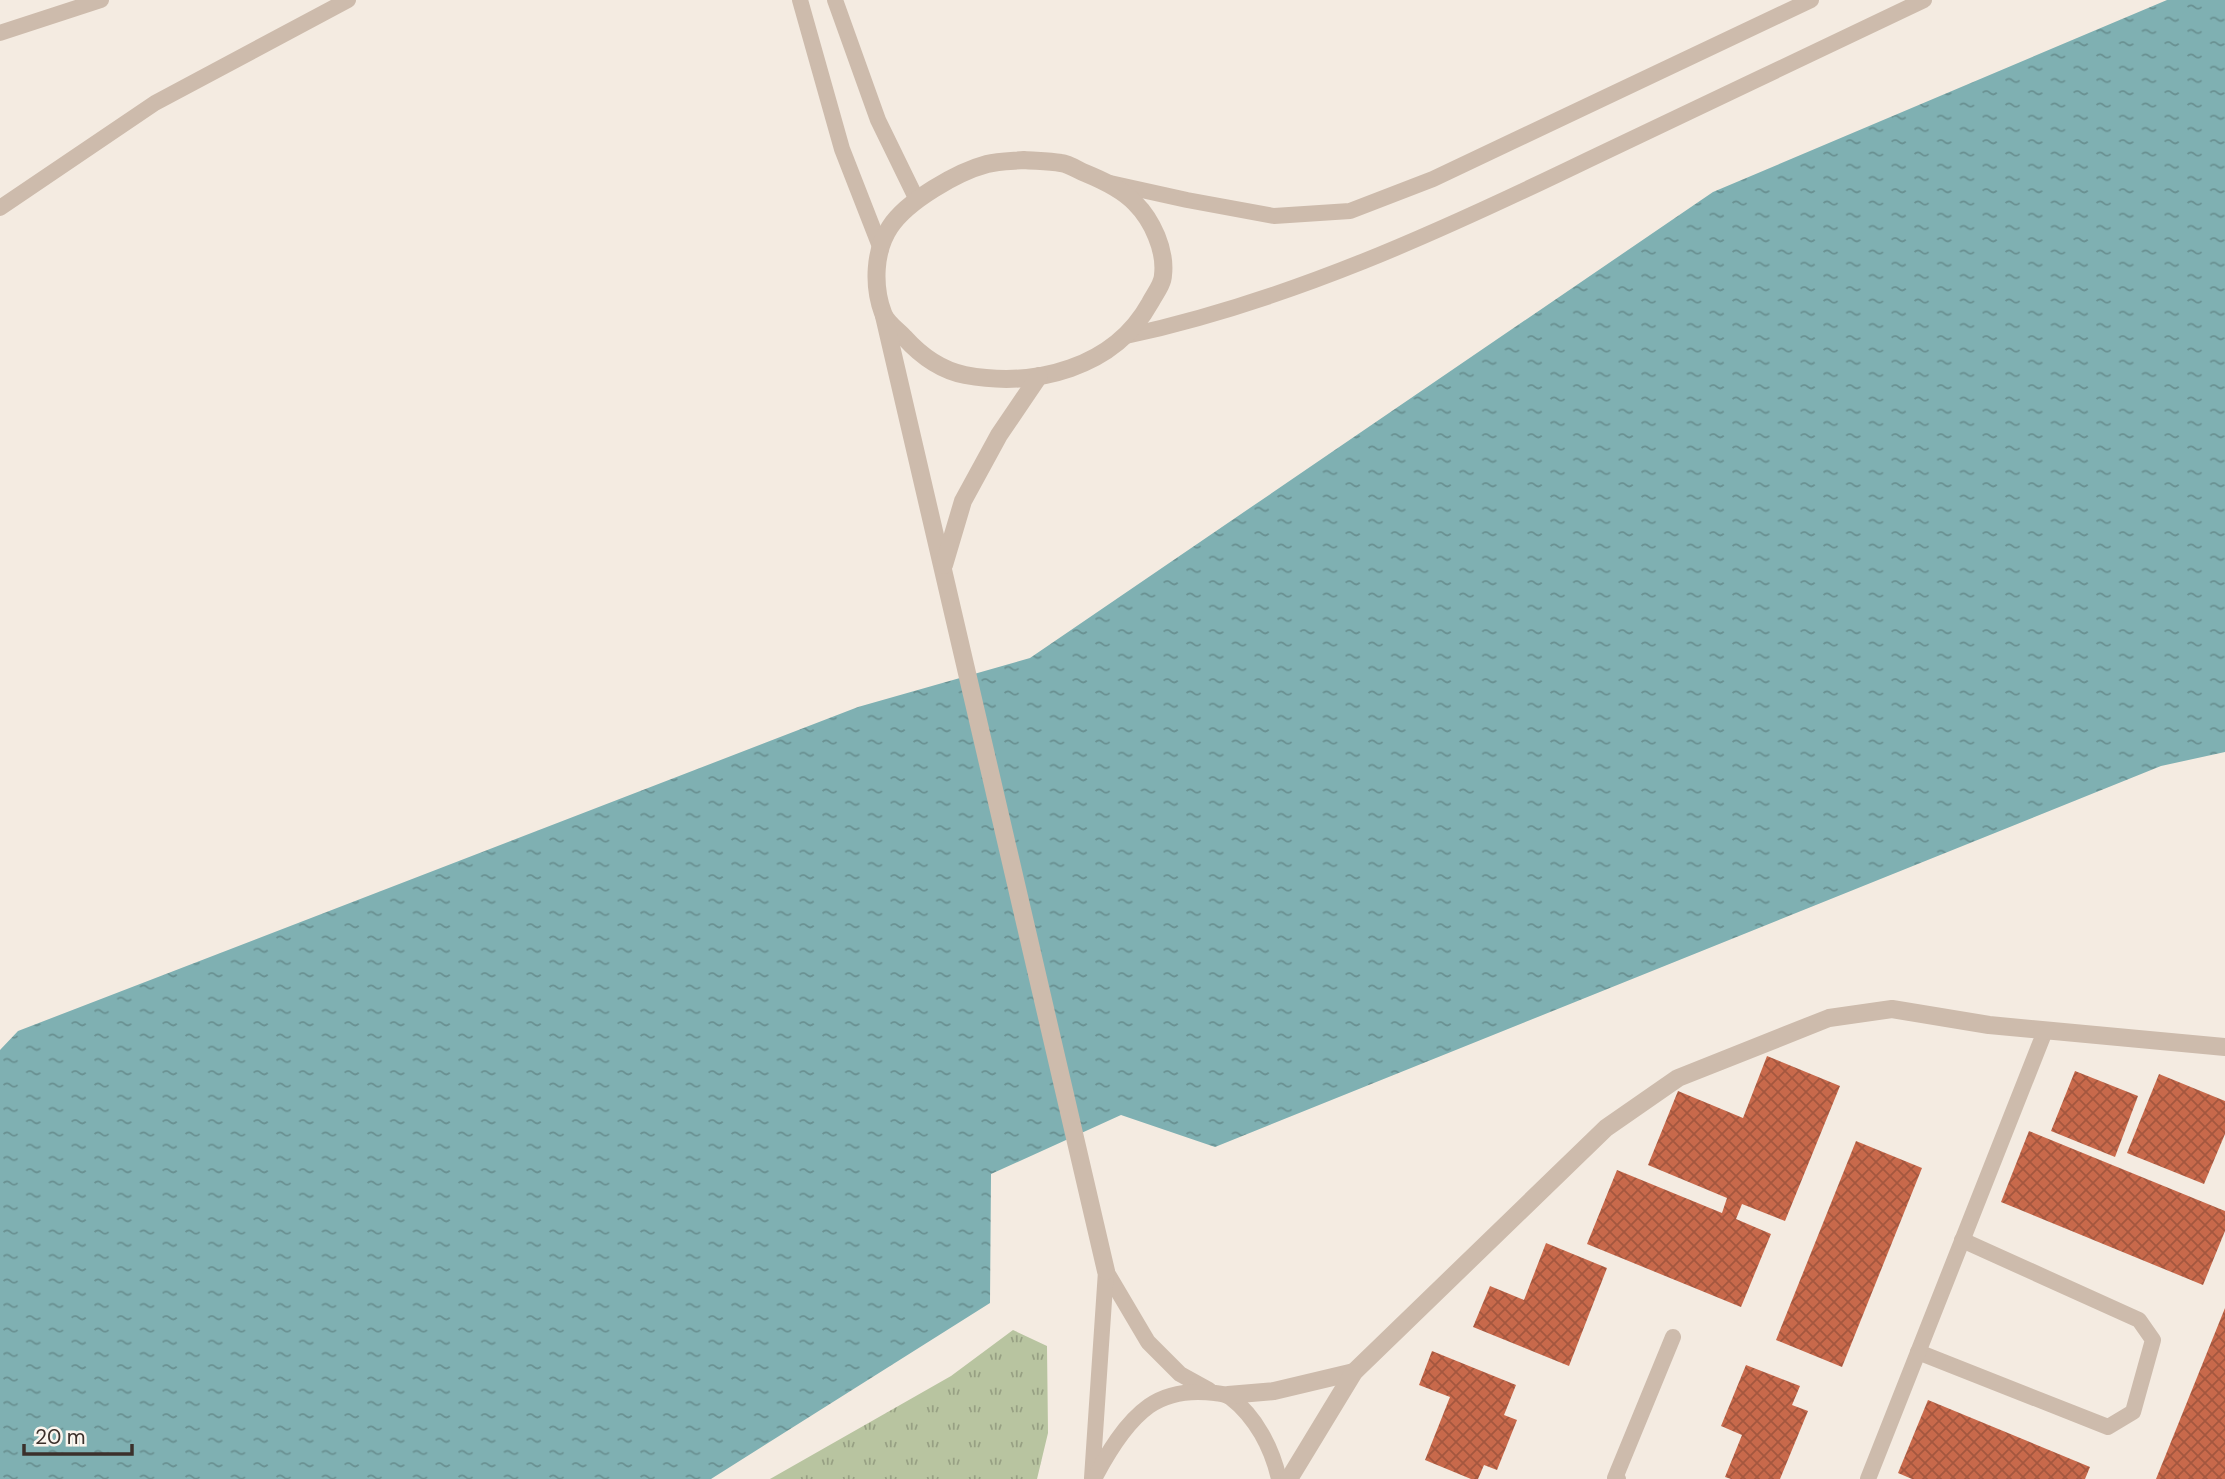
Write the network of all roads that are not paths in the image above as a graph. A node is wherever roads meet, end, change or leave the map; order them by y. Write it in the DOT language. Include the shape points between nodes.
graph roads {
  1 [pos="101,0"];
  2 [pos="348,0"];
  3 [pos="800,0"];
  4 [pos="835,0"];
  5 [pos="1811,0"];
  6 [pos="1924,0"];
  7 [pos="0,33"];
  8 [pos="1105,181"];
  9 [pos="917,200"];
  10 [pos="0,208"];
  11 [pos="881,249"];
  12 [pos="884,316"];
  13 [pos="1126,336"];
  14 [pos="1039,376"];
  15 [pos="943,568"];
  16 [pos="2045,1031"];
  17 [pos="2225,1047"];
  18 [pos="1962,1240"];
  19 [pos="1106,1271"];
  20 [pos="1673,1337"];
  21 [pos="1918,1352"];
  22 [pos="1354,1372"];
  23 [pos="1221,1394"];
  24 [pos="1093,1479"];
  25 [pos="1279,1479"];
  26 [pos="1289,1479"];
  27 [pos="1618,1479"];
  28 [pos="1868,1479"];
  1 -- 7 [label="lane"];
  2 -- 10 [label="lane" via="155,103"];
  3 -- 11 [label="lane" via="842,149"];
  4 -- 9 [label="lane" via="878,120"];
  5 -- 8 [label="lane" via="1433,179 1350,211 1274,216"];
  6 -- 13 [label="lane" via="1521,192 1336,274 1166,328"];
  8 -- 9 [label="street" via="1062,163 1024,160 987,164 949,179"];
  8 -- 13 [label="street" via="1135,202 1154,229 1163,258 1163,278"];
  9 -- 11 [label="street" via="891,226"];
  11 -- 12 [label="street" via="875,279"];
  12 -- 14 [label="street" via="937,367 966,375"];
  12 -- 15 [label="street"];
  13 -- 14 [label="street" via="1099,357"];
  14 -- 15 [label="street" via="962,501"];
  15 -- 19 [label="street"];
  16 -- 17 [label="street"];
  16 -- 18 [label="lane"];
  16 -- 22 [label="street" via="1892,1009 1829,1018 1678,1078 1606,1128"];
  18 -- 21 [label="lane"];
  18 -- 21 [label="lane" via="2139,1320 2153,1340 2133,1412 2108,1427"];
  19 -- 23 [label="lane" via="1148,1342 1180,1374"];
  19 -- 24 [label="lane"];
  20 -- 27 [label="lane"];
  21 -- 28 [label="lane"];
  22 -- 23 [label="street" via="1275,1391"];
  22 -- 26 [label="street"];
  23 -- 24 [label="lane" via="1193,1390 1164,1397 1146,1408"];
  23 -- 25 [label="lane" via="1255,1422 1274,1457"];
}
